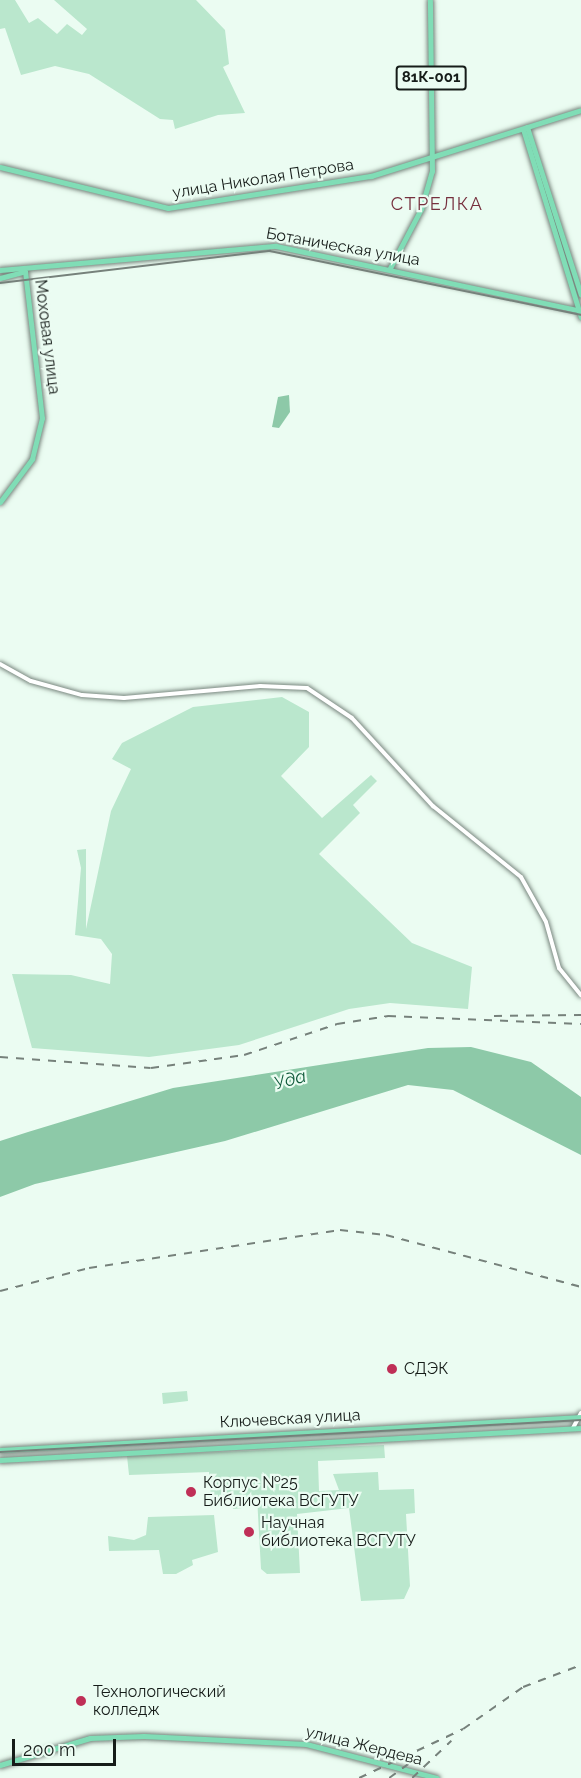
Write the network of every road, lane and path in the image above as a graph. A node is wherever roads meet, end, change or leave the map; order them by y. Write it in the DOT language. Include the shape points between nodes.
graph roads {
  1 [pos="430,0"];
  2 [pos="581,110"];
  3 [pos="525,128"];
  4 [pos="431,156"];
  5 [pos="0,167"];
  6 [pos="390,268"];
  7 [pos="0,270"];
  8 [pos="25,271"];
  9 [pos="0,278"];
  10 [pos="581,295"];
  11 [pos="580,311"];
  12 [pos="581,317"];
  13 [pos="0,502"];
  14 [pos="0,664"];
  15 [pos="581,995"];
  16 [pos="579,1416"];
  17 [pos="458,1424"];
  18 [pos="573,1428"];
  19 [pos="581,1428"];
  20 [pos="458,1434"];
  21 [pos="252,1435"];
  22 [pos="253,1446"];
  23 [pos="0,1450"];
  24 [pos="0,1460"];
  25 [pos="0,1765"];
  26 [pos="437,1778"];
  1 -- 4 [label="main road, 81К-001"];
  2 -- 3 [label="main road, улица Николая Петрова"];
  3 -- 4 [label="main road, улица Николая Петрова"];
  3 -- 10 [label="main road"];
  3 -- 11 [label="main road"];
  4 -- 5 [label="main road, улица Николая Петрова" via="371,176 162,208"];
  4 -- 6 [label="main road" via="421,209"];
  6 -- 8 [label="main road, Ботаническая улица" via="257,246"];
  6 -- 11 [label="main road, Ботаническая улица"];
  7 -- 8 [label="main road, Ботаническая улица"];
  8 -- 9 [label="main road, Ботаническая улица"];
  8 -- 13 [label="main road, Моховая улица" via="42,418 32,459"];
  11 -- 12 [label="main road"];
  14 -- 15 [label="street" via="31,681 72,693 172,696 297,685 342,710 433,806 521,877 546,922 559,968"];
  16 -- 17 [label="main road, Ключевская улица"];
  16 -- 18 [label="street"];
  17 -- 20 [label="main road"];
  17 -- 21 [label="main road, Ключевская улица"];
  18 -- 19 [label="main road, Ключевская улица"];
  18 -- 20 [label="main road, Ключевская улица"];
  20 -- 22 [label="main road, Ключевская улица"];
  21 -- 22 [label="main road"];
  21 -- 23 [label="main road, Ключевская улица"];
  22 -- 24 [label="main road, Ключевская улица"];
  25 -- 26 [label="main road, улица Жердева" via="90,1738 144,1736 306,1744"];
}
